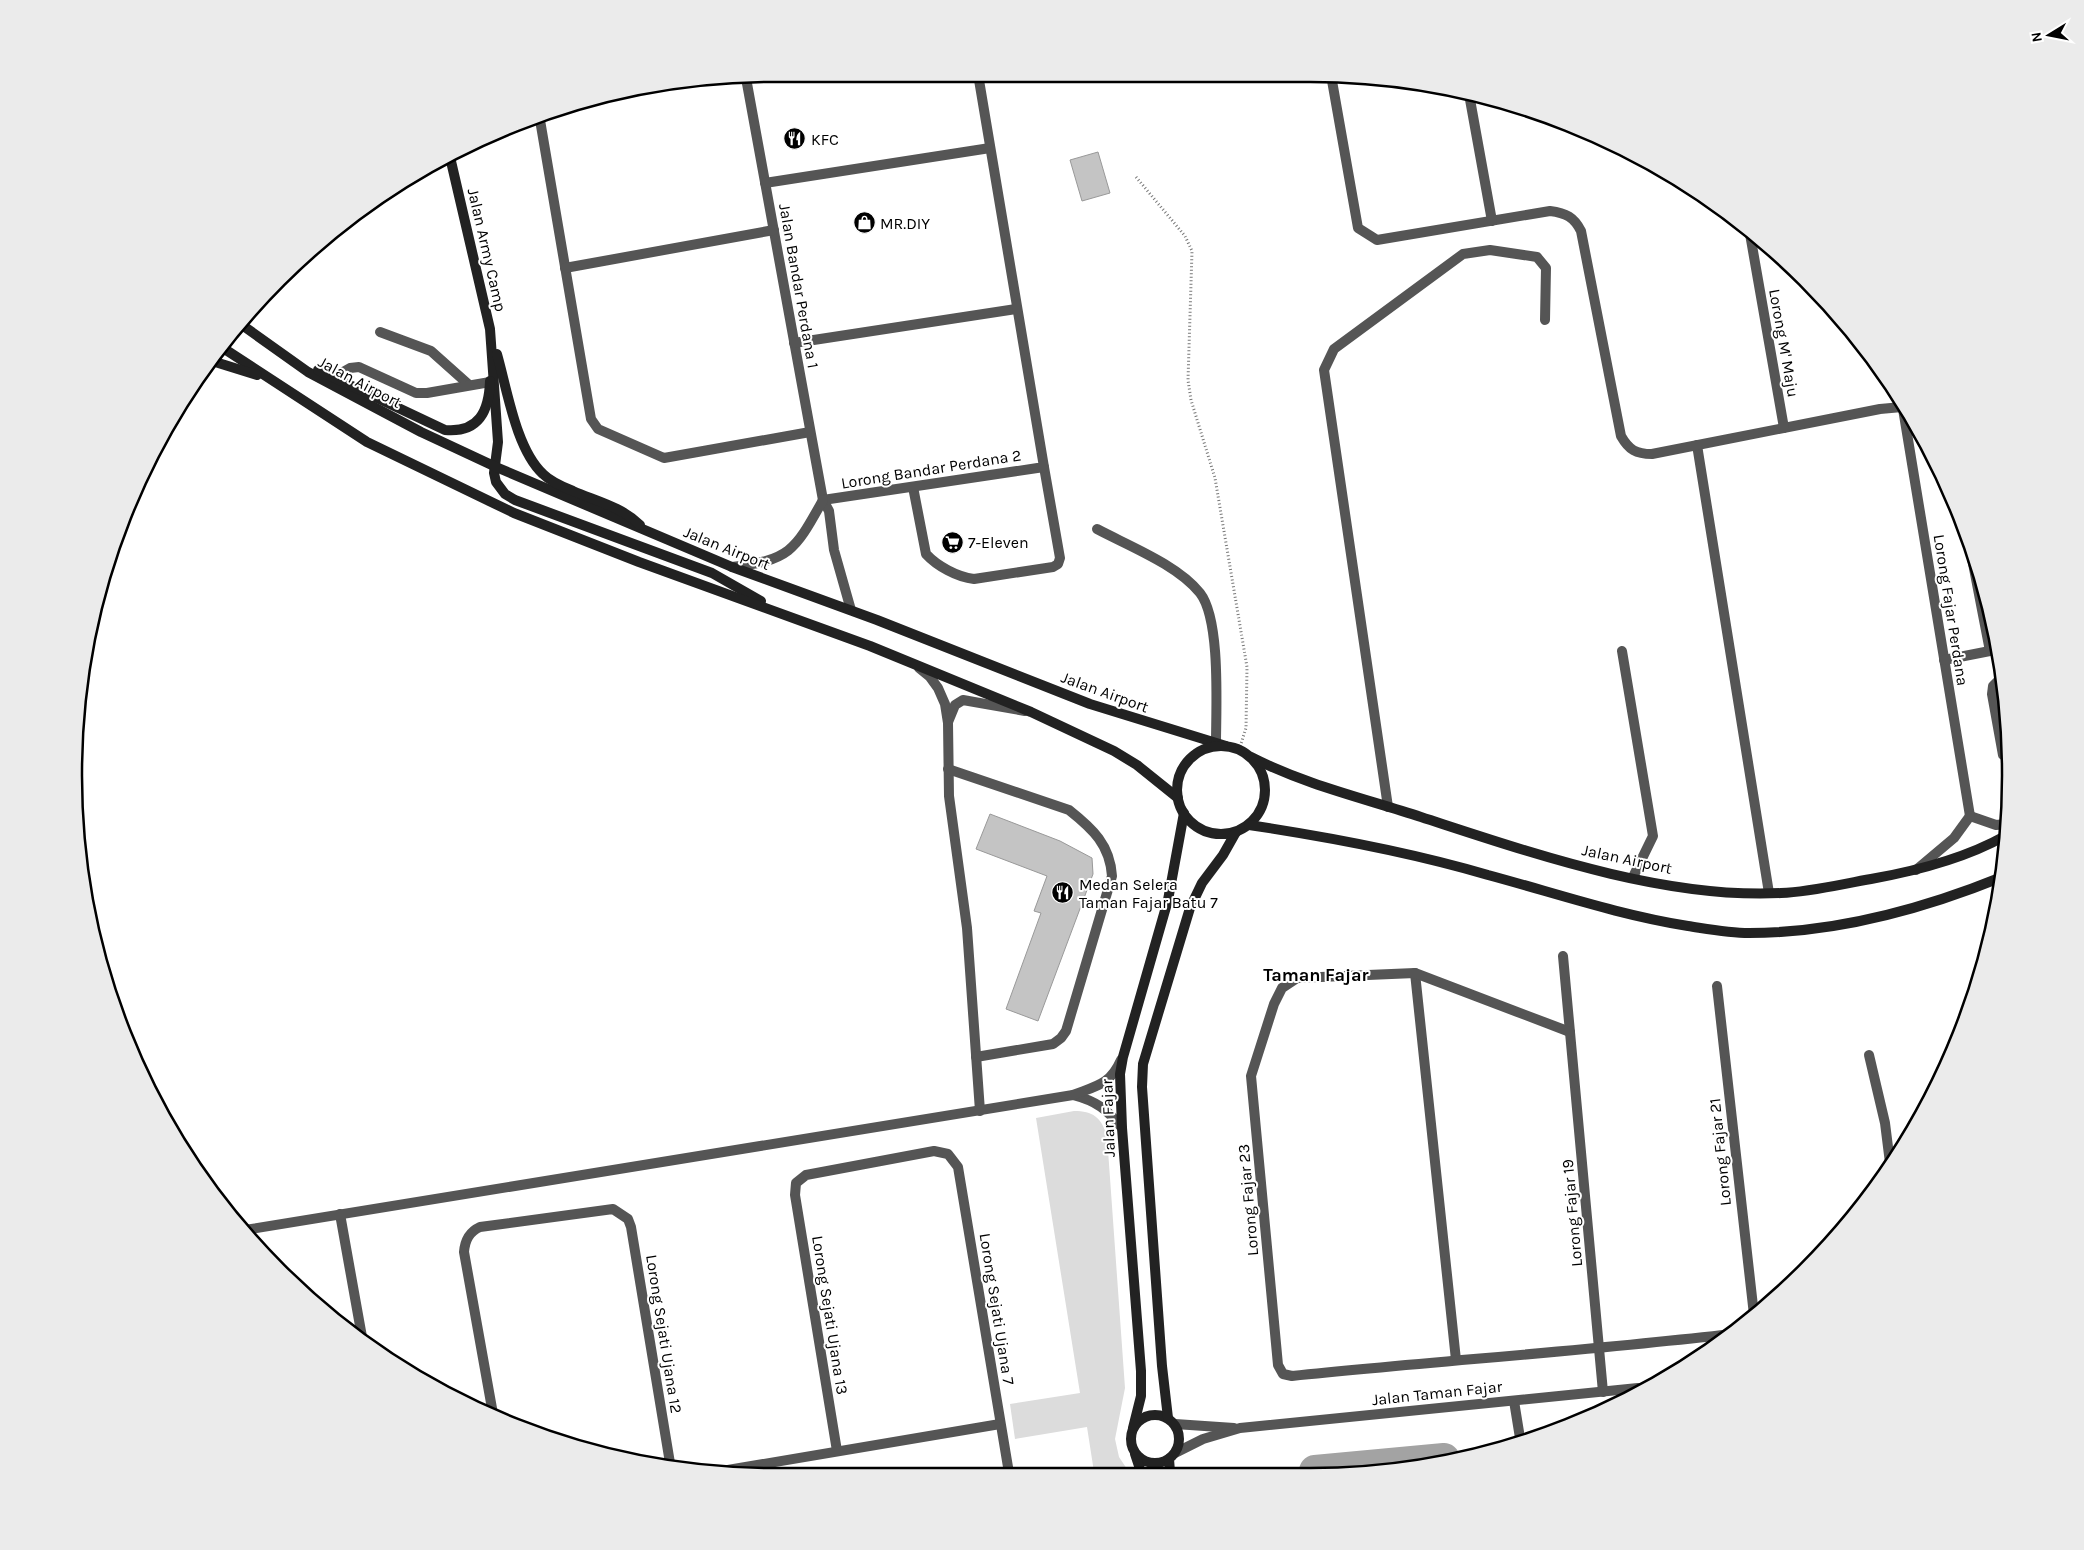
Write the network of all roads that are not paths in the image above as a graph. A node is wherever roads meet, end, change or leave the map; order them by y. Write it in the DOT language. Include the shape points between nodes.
graph roads {
  1 [pos="979,82"];
  2 [pos="747,83"];
  3 [pos="1332,83"];
  4 [pos="1470,102"];
  5 [pos="541,123"];
  6 [pos="990,148"];
  7 [pos="451,163"];
  8 [pos="765,183"];
  9 [pos="1492,221"];
  10 [pos="774,230"];
  11 [pos="1751,242"];
  12 [pos="565,268"];
  13 [pos="1016,309"];
  14 [pos="1545,320"];
  15 [pos="246,328"];
  16 [pos="490,329"];
  17 [pos="380,332"];
  18 [pos="794,343"];
  19 [pos="492,350"];
  20 [pos="227,351"];
  21 [pos="285,356"];
  22 [pos="219,363"];
  23 [pos="334,377"];
  24 [pos="270,378"];
  25 [pos="490,382"];
  26 [pos="468,384"];
  27 [pos="1896,408"];
  28 [pos="1905,423"];
  29 [pos="1784,428"];
  30 [pos="810,432"];
  31 [pos="1697,445"];
  32 [pos="496,467"];
  33 [pos="1044,467"];
  34 [pos="913,486"];
  35 [pos="823,500"];
  36 [pos="1098,529"];
  37 [pos="645,530"];
  38 [pos="732,567"];
  39 [pos="851,610"];
  40 [pos="786,616"];
  41 [pos="1622,651"];
  42 [pos="1990,652"];
  43 [pos="1944,660"];
  44 [pos="916,665"];
  45 [pos="1996,683"];
  46 [pos="1031,712"];
  47 [pos="948,723"];
  48 [pos="2000,741"];
  49 [pos="1221,744"];
  50 [pos="1251,758"];
  51 [pos="948,769"];
  52 [pos="1178,798"];
  53 [pos="1388,807"];
  54 [pos="1184,813"];
  55 [pos="1970,816"];
  56 [pos="1249,825"];
  57 [pos="2000,825"];
  58 [pos="1236,832"];
  59 [pos="1998,839"];
  60 [pos="1914,871"];
  61 [pos="1633,877"];
  62 [pos="1993,879"];
  63 [pos="1769,893"];
  64 [pos="1563,956"];
  65 [pos="1415,973"];
  66 [pos="1716,986"];
  67 [pos="1570,1032"];
  68 [pos="1869,1054"];
  69 [pos="976,1057"];
  70 [pos="1122,1057"];
  71 [pos="1073,1095"];
  72 [pos="980,1110"];
  73 [pos="1122,1128"];
  74 [pos="948,1154"];
  75 [pos="1889,1154"];
  76 [pos="340,1214"];
  77 [pos="252,1229"];
  78 [pos="1753,1306"];
  79 [pos="358,1328"];
  80 [pos="1715,1336"];
  81 [pos="1599,1349"];
  82 [pos="1456,1360"];
  83 [pos="1628,1389"];
  84 [pos="1603,1392"];
  85 [pos="1514,1401"];
  86 [pos="492,1406"];
  87 [pos="1172,1421"];
  88 [pos="1000,1424"];
  89 [pos="1133,1428"];
  90 [pos="1240,1428"];
  91 [pos="1519,1435"];
  92 [pos="837,1451"];
  93 [pos="1135,1452"];
  94 [pos="1172,1456"];
  95 [pos="669,1459"];
  96 [pos="746,1467"];
  97 [pos="1008,1468"];
  98 [pos="1140,1468"];
  99 [pos="1170,1468"];
  1 -- 6 [label="street"];
  2 -- 8 [label="street, Jalan Bandar Perdana 1"];
  3 -- 9 [label="street" via="1358,228 1378,240"];
  4 -- 9 [label="street"];
  5 -- 12 [label="street"];
  6 -- 8 [label="street"];
  6 -- 13 [label="street"];
  7 -- 16 [label="main road, Jalan Army Camp"];
  8 -- 10 [label="street, Jalan Bandar Perdana 1"];
  9 -- 31 [label="street" via="1550,211 1569,215 1576,222 1581,231 1621,436 1631,450 1640,454"];
  10 -- 12 [label="street"];
  10 -- 18 [label="street, Jalan Bandar Perdana 1"];
  11 -- 29 [label="street, Lorong M' Maju"];
  12 -- 30 [label="street" via="591,419 598,429 664,458"];
  13 -- 18 [label="street"];
  13 -- 33 [label="street"];
  14 -- 53 [label="street" via="1546,268 1537,258 1490,250 1464,254 1334,349 1324,370"];
  15 -- 21 [label="main road, Jalan Airport"];
  16 -- 19 [label="main road, Jalan Army Camp"];
  16 -- 37 [label="main road" via="514,416 534,464 558,484 628,513"];
  17 -- 26 [label="street" via="431,351"];
  18 -- 30 [label="street, Jalan Bandar Perdana 1"];
  19 -- 25 [label="main road"];
  19 -- 32 [label="main road" via="498,421"];
  20 -- 24 [label="main road"];
  21 -- 23 [label="main road"];
  21 -- 32 [label="main road, Jalan Airport" via="308,372 420,432"];
  22 -- 24 [label="main road"];
  23 -- 25 [label="main road" via="452,431 462,430 478,420 488,403"];
  23 -- 26 [label="street" via="358,367 416,392 427,393"];
  24 -- 40 [label="main road" via="367,442 514,513"];
  25 -- 26 [label="street"];
  27 -- 29 [label="street"];
  28 -- 43 [label="street, Lorong Fajar Perdana"];
  29 -- 31 [label="street"];
  30 -- 35 [label="street, Jalan Bandar Perdana 1"];
  31 -- 63 [label="street"];
  32 -- 37 [label="main road, Jalan Airport"];
  32 -- 40 [label="main road" via="496,482 505,494 515,500 712,573"];
  33 -- 34 [label="street, Lorong Bandar Perdana 2"];
  33 -- 34 [label="street" via="1060,558 1058,564 974,579 963,578 926,554"];
  34 -- 35 [label="street, Lorong Bandar Perdana 2"];
  35 -- 38 [label="street" via="795,546 785,554 756,564"];
  35 -- 39 [label="street, Jalan Bandar Perdana 1" via="829,512 834,550"];
  36 -- 49 [label="street" via="1184,577 1201,594 1211,619"];
  37 -- 38 [label="main road, Jalan Airport"];
  38 -- 39 [label="main road, Jalan Airport"];
  39 -- 49 [label="main road, Jalan Airport" via="1090,704"];
  40 -- 44 [label="main road"];
  41 -- 61 [label="street" via="1653,836"];
  42 -- 43 [label="street"];
  43 -- 55 [label="street, Lorong Fajar Perdana"];
  44 -- 46 [label="main road"];
  44 -- 47 [label="street" via="938,688"];
  45 -- 48 [label="street" via="1992,694"];
  46 -- 47 [label="street" via="963,700 955,705"];
  46 -- 52 [label="main road" via="1114,751"];
  47 -- 51 [label="street"];
  49 -- 50 [label="main road"];
  49 -- 52 [label="main road" via="1189,760 1179,778"];
  50 -- 53 [label="main road, Jalan Airport" via="1288,776"];
  50 -- 56 [label="main road" via="1260,769 1265,784 1259,813"];
  51 -- 69 [label="street" via="967,928"];
  51 -- 69 [label="street" via="1069,810 1104,845 1111,858 1112,876 1066,1031 1053,1044"];
  52 -- 54 [label="main road"];
  53 -- 61 [label="main road, Jalan Airport" via="1594,870"];
  54 -- 58 [label="main road" via="1206,832"];
  54 -- 70 [label="main road, Jalan Fajar" via="1168,900"];
  55 -- 57 [label="street"];
  55 -- 60 [label="street" via="1954,838"];
  56 -- 58 [label="main road"];
  56 -- 62 [label="main road" via="1302,832 1448,864 1612,911 1748,933 1824,927 1892,913"];
  58 -- 87 [label="main road" via="1202,883 1190,908 1143,1064 1142,1088 1165,1402"];
  59 -- 60 [label="main road, Jalan Airport"];
  60 -- 63 [label="main road, Jalan Airport" via="1807,890"];
  61 -- 63 [label="main road, Jalan Airport" via="1699,889"];
  64 -- 67 [label="street, Lorong Fajar 19"];
  65 -- 67 [label="street"];
  65 -- 82 [label="street"];
  65 -- 82 [label="street, Lorong Fajar 23" via="1297,978 1282,988 1274,1004 1252,1076 1278,1365 1283,1374 1292,1376"];
  66 -- 78 [label="street, Lorong Fajar 21"];
  67 -- 81 [label="street, Lorong Fajar 19"];
  68 -- 75 [label="street"];
  69 -- 72 [label="street"];
  70 -- 71 [label="street" via="1116,1072 1105,1083"];
  70 -- 73 [label="main road, Jalan Fajar"];
  71 -- 72 [label="street"];
  71 -- 73 [label="street" via="1101,1105"];
  72 -- 76 [label="street"];
  73 -- 89 [label="main road, Jalan Fajar" via="1141,1371 1141,1396"];
  74 -- 88 [label="street, Lorong Sejati Ujana 7" via="958,1167"];
  74 -- 92 [label="street, Lorong Sejati Ujana 13" via="934,1151 806,1175 796,1183 795,1195"];
  76 -- 77 [label="street"];
  76 -- 79 [label="street"];
  80 -- 81 [label="street, Lorong Fajar 23"];
  81 -- 82 [label="street, Lorong Fajar 23"];
  81 -- 84 [label="street, Lorong Fajar 19"];
  83 -- 84 [label="street, Jalan Taman Fajar"];
  84 -- 85 [label="street, Jalan Taman Fajar"];
  85 -- 90 [label="street, Jalan Taman Fajar"];
  85 -- 91 [label="street"];
  86 -- 95 [label="street, Lorong Sejati Ujana 12" via="464,1252 467,1237 473,1230 490,1226 606,1208 622,1213 631,1227"];
  87 -- 89 [label="main road" via="1153,1414 1138,1421"];
  87 -- 90 [label="street"];
  87 -- 94 [label="main road" via="1180,1438"];
  88 -- 92 [label="street"];
  88 -- 97 [label="street, Lorong Sejati Ujana 7"];
  89 -- 93 [label="main road" via="1131,1436"];
  90 -- 94 [label="street" via="1203,1439"];
  92 -- 96 [label="street"];
  93 -- 94 [label="main road" via="1147,1462 1162,1462"];
  93 -- 98 [label="main road"];
  94 -- 99 [label="main road"];
}
